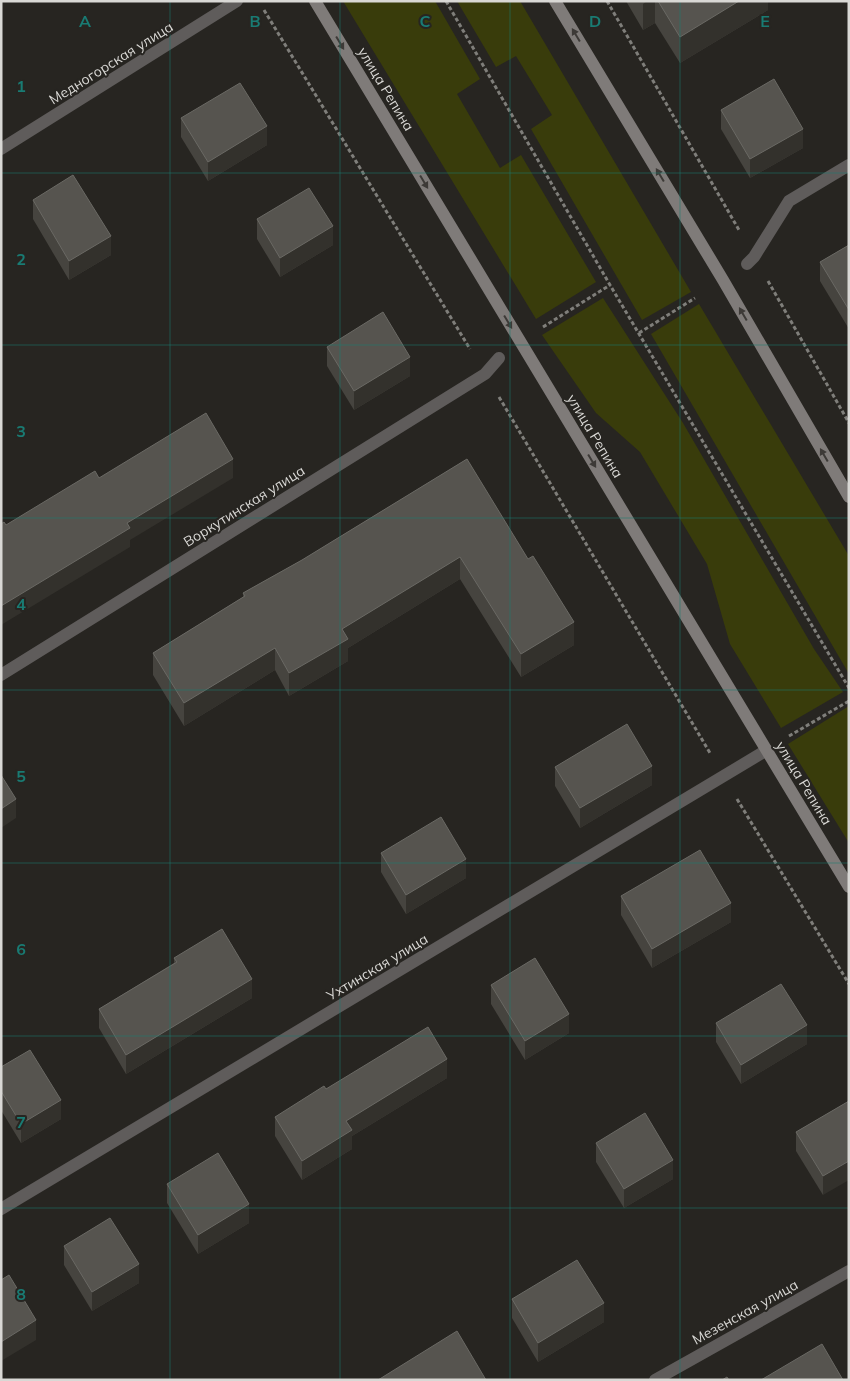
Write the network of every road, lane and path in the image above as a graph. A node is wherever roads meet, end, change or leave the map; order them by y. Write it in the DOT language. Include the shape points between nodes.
graph roads {
  1 [pos="237,1"];
  2 [pos="315,1"];
  3 [pos="446,1"];
  4 [pos="555,1"];
  5 [pos="607,1"];
  6 [pos="263,10"];
  7 [pos="1,149"];
  8 [pos="849,165"];
  9 [pos="751,260"];
  10 [pos="610,285"];
  11 [pos="695,298"];
  12 [pos="542,327"];
  13 [pos="640,333"];
  14 [pos="499,358"];
  15 [pos="485,374"];
  16 [pos="849,423"];
  17 [pos="849,497"];
  18 [pos="1,675"];
  19 [pos="849,688"];
  20 [pos="849,701"];
  21 [pos="766,750"];
  22 [pos="724,777"];
  23 [pos="849,886"];
  24 [pos="849,984"];
  25 [pos="1,1209"];
  26 [pos="849,1271"];
  27 [pos="656,1380"];
  1 -- 7 [label="street, Медногорская улица"];
  2 -- 21 [label="street, улица Репина, one-way"];
  3 -- 10 [label="path"];
  17 -- 4 [label="street, one-way"];
  5 -- 9 [label="path"];
  6 -- 15 [label="path"];
  8 -- 9 [label="street" via="789,201"];
  9 -- 16 [label="path"];
  10 -- 12 [label="path"];
  10 -- 13 [label="path"];
  11 -- 13 [label="path"];
  13 -- 19 [label="path"];
  14 -- 15 [label="street, Воркутинская улица"];
  15 -- 18 [label="street, Воркутинская улица"];
  15 -- 22 [label="path"];
  20 -- 21 [label="path"];
  21 -- 22 [label="street, Ухтинская улица"];
  21 -- 23 [label="street, улица Репина"];
  22 -- 24 [label="path"];
  22 -- 25 [label="street, Ухтинская улица"];
  26 -- 27 [label="street, Мезенская улица"];
}
